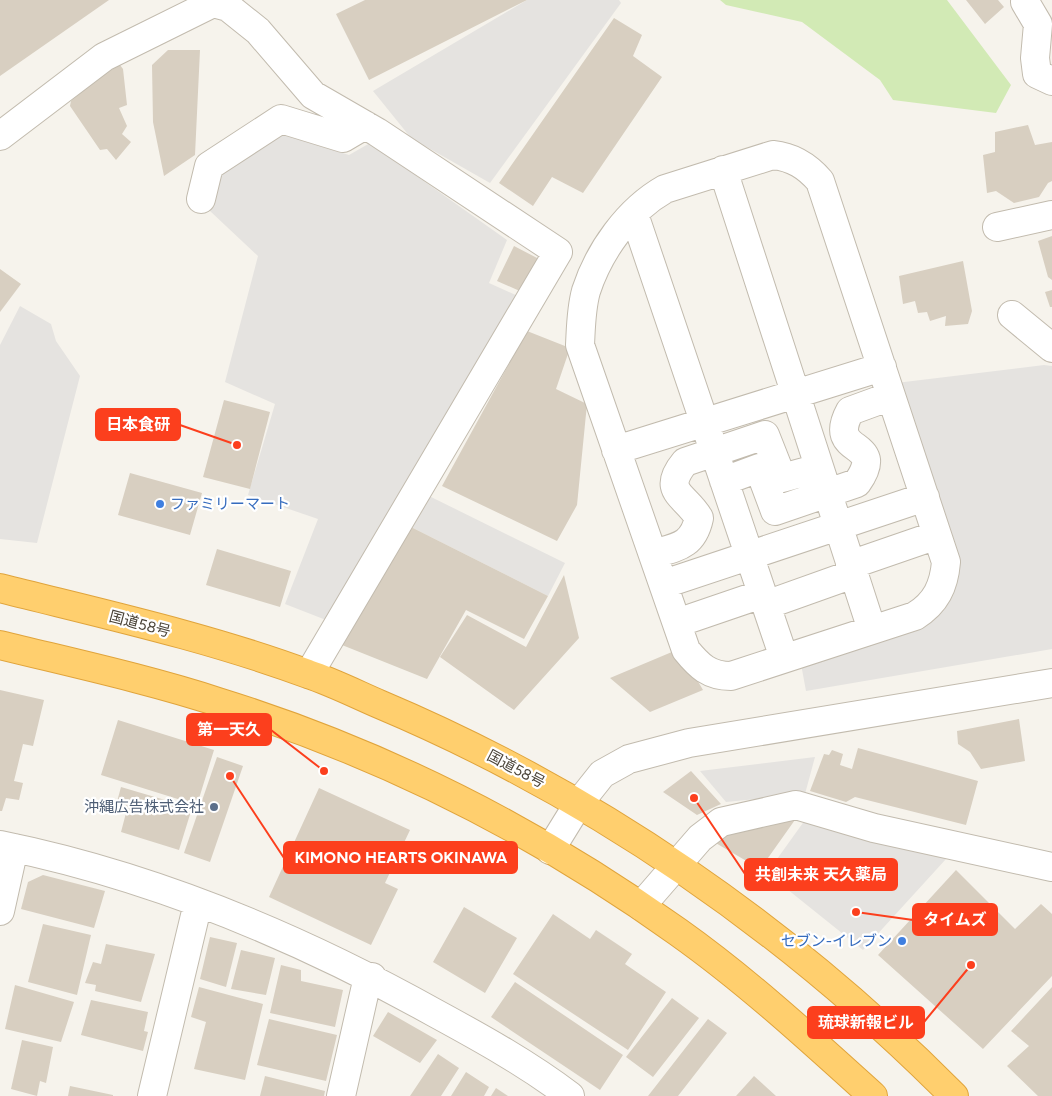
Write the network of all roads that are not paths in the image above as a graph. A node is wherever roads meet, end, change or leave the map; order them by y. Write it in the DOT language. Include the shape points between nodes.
graph roads {
  1 [pos="1025,2"];
  2 [pos="1052,81"];
  3 [pos="365,125"];
  4 [pos="0,136"];
  5 [pos="723,170"];
  6 [pos="201,199"];
  7 [pos="634,214"];
  8 [pos="1052,215"];
  9 [pos="997,227"];
  10 [pos="1012,315"];
  11 [pos="1052,348"];
  12 [pos="882,367"];
  13 [pos="795,393"];
  14 [pos="891,396"];
  15 [pos="704,421"];
  16 [pos="616,450"];
  17 [pos="714,452"];
  18 [pos="818,468"];
  19 [pos="724,480"];
  20 [pos="827,493"];
  21 [pos="925,497"];
  22 [pos="837,526"];
  23 [pos="937,536"];
  24 [pos="653,554"];
  25 [pos="749,555"];
  26 [pos="852,569"];
  27 [pos="664,584"];
  28 [pos="0,588"];
  29 [pos="764,600"];
  30 [pos="677,622"];
  31 [pos="872,630"];
  32 [pos="0,646"];
  33 [pos="784,658"];
  34 [pos="309,674"];
  35 [pos="1052,683"];
  36 [pos="578,803"];
  37 [pos="7,846"];
  38 [pos="550,850"];
  39 [pos="676,864"];
  40 [pos="1052,867"];
  41 [pos="198,903"];
  42 [pos="641,906"];
  43 [pos="0,911"];
  44 [pos="372,977"];
  45 [pos="152,1096"];
  46 [pos="341,1096"];
  47 [pos="570,1096"];
  48 [pos="874,1096"];
  49 [pos="954,1096"];
  1 -- 2 [label="street" via="1038,24 1037,74"];
  3 -- 4 [label="street" via="313,95 258,31 228,7 213,3 104,57"];
  3 -- 6 [label="street" via="343,138 281,119 209,166"];
  3 -- 34 [label="street" via="558,252"];
  5 -- 7 [label="street" via="665,188 650,197"];
  5 -- 12 [label="street" via="773,155 784,156 810,168 820,181"];
  5 -- 13 [label="street"];
  7 -- 15 [label="street"];
  7 -- 16 [label="street" via="597,263 581,317 580,345"];
  8 -- 9 [label="street"];
  10 -- 11 [label="street"];
  12 -- 13 [label="street"];
  12 -- 14 [label="street"];
  13 -- 15 [label="street"];
  13 -- 18 [label="street"];
  14 -- 20 [label="street" via="850,411 844,421 844,434 848,443 863,451 865,473 857,483"];
  14 -- 21 [label="street"];
  15 -- 16 [label="street"];
  15 -- 17 [label="street"];
  16 -- 24 [label="street"];
  17 -- 18 [label="street" via="766,435 782,478"];
  17 -- 19 [label="street"];
  17 -- 24 [label="street" via="685,462 674,484 677,494 694,508 699,518 696,531 689,541"];
  18 -- 20 [label="street"];
  19 -- 20 [label="street" via="759,468 775,511"];
  19 -- 25 [label="street"];
  20 -- 22 [label="street"];
  21 -- 22 [label="street"];
  21 -- 23 [label="street"];
  22 -- 25 [label="street"];
  22 -- 26 [label="street"];
  23 -- 26 [label="street" via="892,562"];
  23 -- 31 [label="street" via="946,562 945,576 928,608"];
  24 -- 27 [label="street"];
  25 -- 27 [label="street"];
  25 -- 29 [label="street"];
  26 -- 29 [label="street"];
  26 -- 31 [label="street"];
  27 -- 30 [label="street"];
  28 -- 34 [label="highway, 国道58号" via="155,627"];
  29 -- 30 [label="street" via="726,617"];
  29 -- 33 [label="street"];
  30 -- 33 [label="street" via="686,650 704,670 719,676 731,676"];
  31 -- 33 [label="street"];
  32 -- 38 [label="highway" via="147,680 304,732 456,798"];
  34 -- 36 [label="highway, 国道58号" via="431,726"];
  35 -- 36 [label="street" via="689,743 629,759 614,767 602,774"];
  36 -- 38 [label="street"];
  36 -- 39 [label="highway, 国道58号"];
  37 -- 41 [label="street" via="102,870"];
  37 -- 43 [label="street"];
  38 -- 42 [label="highway"];
  39 -- 40 [label="street" via="700,838 721,822 796,805 874,828"];
  39 -- 42 [label="street"];
  39 -- 49 [label="highway, 国道58号" via="806,961 898,1040"];
  41 -- 44 [label="street" via="262,927"];
  41 -- 45 [label="street"];
  42 -- 48 [label="highway" via="777,1010"];
  44 -- 46 [label="street" via="365,990"];
  44 -- 47 [label="street" via="474,1034"];
}
